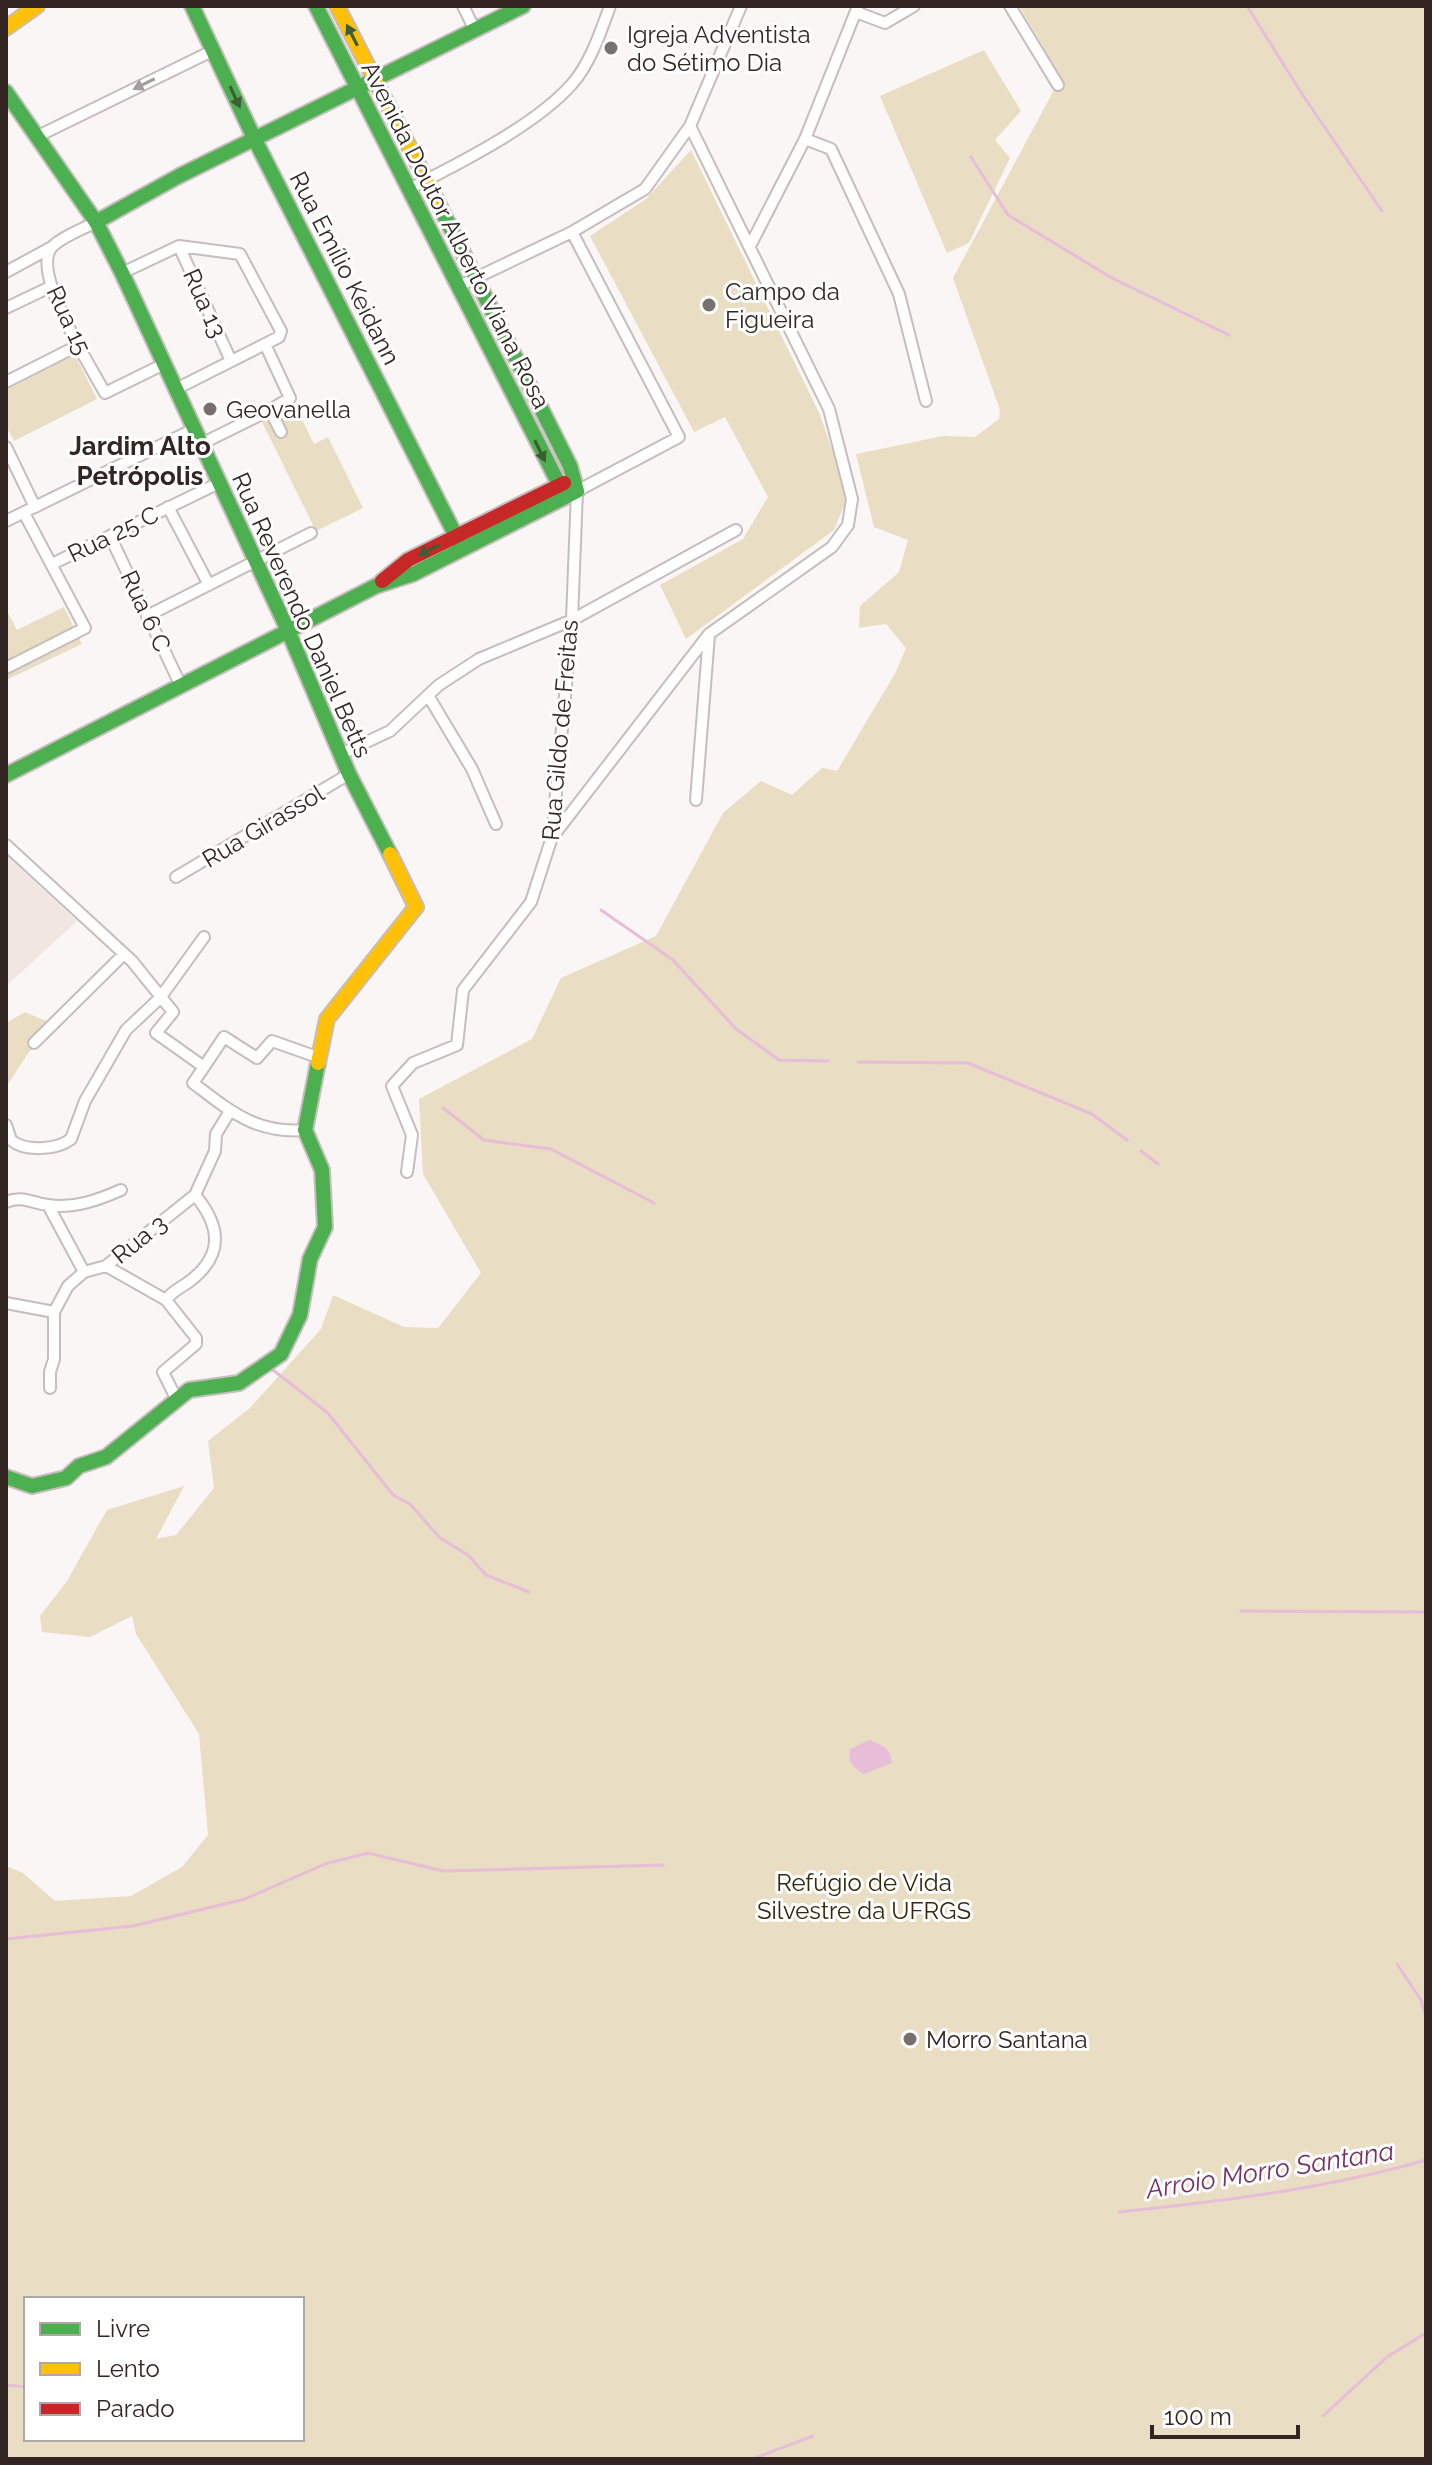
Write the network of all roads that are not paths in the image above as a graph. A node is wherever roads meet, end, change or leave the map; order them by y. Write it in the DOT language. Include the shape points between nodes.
graph roads {
  1 [pos="37,6"];
  2 [pos="192,6"];
  3 [pos="316,6"];
  4 [pos="337,6"];
  5 [pos="463,6"];
  6 [pos="523,6"];
  7 [pos="610,6"];
  8 [pos="741,6"];
  9 [pos="914,6"];
  10 [pos="1010,6"];
  11 [pos="857,9"];
  12 [pos="6,28"];
  13 [pos="475,30"];
  14 [pos="214,50"];
  15 [pos="374,79"];
  16 [pos="1058,85"];
  17 [pos="357,88"];
  18 [pos="6,92"];
  19 [pos="690,126"];
  20 [pos="36,137"];
  21 [pos="254,138"];
  22 [pos="805,139"];
  23 [pos="428,179"];
  24 [pos="411,188"];
  25 [pos="96,222"];
  26 [pos="572,232"];
  27 [pos="179,246"];
  28 [pos="750,246"];
  29 [pos="52,247"];
  30 [pos="6,272"];
  31 [pos="122,273"];
  32 [pos="475,278"];
  33 [pos="459,286"];
  34 [pos="50,287"];
  35 [pos="6,308"];
  36 [pos="265,344"];
  37 [pos="79,345"];
  38 [pos="231,361"];
  39 [pos="164,364"];
  40 [pos="528,380"];
  41 [pos="6,382"];
  42 [pos="176,389"];
  43 [pos="510,390"];
  44 [pos="926,401"];
  45 [pos="270,410"];
  46 [pos="194,429"];
  47 [pos="281,432"];
  48 [pos="201,444"];
  49 [pos="6,449"];
  50 [pos="219,483"];
  51 [pos="573,490"];
  52 [pos="35,507"];
  53 [pos="168,507"];
  54 [pos="24,513"];
  55 [pos="6,521"];
  56 [pos="736,530"];
  57 [pos="311,533"];
  58 [pos="110,536"];
  59 [pos="459,542"];
  60 [pos="256,562"];
  61 [pos="52,564"];
  62 [pos="209,585"];
  63 [pos="147,616"];
  64 [pos="572,620"];
  65 [pos="288,632"];
  66 [pos="709,634"];
  67 [pos="6,668"];
  68 [pos="181,686"];
  69 [pos="429,697"];
  70 [pos="341,754"];
  71 [pos="349,774"];
  72 [pos="6,775"];
  73 [pos="696,800"];
  74 [pos="496,824"];
  75 [pos="552,837"];
  76 [pos="6,845"];
  77 [pos="176,877"];
  78 [pos="204,937"];
  79 [pos="124,954"];
  80 [pos="160,998"];
  81 [pos="34,1043"];
  82 [pos="320,1058"];
  83 [pos="204,1067"];
  84 [pos="230,1111"];
  85 [pos="6,1125"];
  86 [pos="305,1130"];
  87 [pos="407,1172"];
  88 [pos="121,1190"];
  89 [pos="195,1195"];
  90 [pos="6,1202"];
  91 [pos="48,1205"];
  92 [pos="106,1266"];
  93 [pos="84,1272"];
  94 [pos="166,1300"];
  95 [pos="6,1303"];
  96 [pos="54,1312"];
  97 [pos="50,1388"];
  98 [pos="177,1400"];
  99 [pos="6,1477"];
  1 -- 12 [label="street"];
  2 -- 14 [label="street, Rua Emílio Keidann"];
  3 -- 17 [label="street, Avenida Doutor Alberto Viana Rosa"];
  15 -- 4 [label="street, Avenida Doutor Alberto Viana Rosa, one-way"];
  5 -- 13 [label="street"];
  6 -- 13 [label="street"];
  7 -- 23 [label="street" via="573,84 517,129"];
  8 -- 19 [label="street"];
  9 -- 11 [label="street" via="885,23"];
  10 -- 16 [label="street"];
  11 -- 22 [label="street"];
  13 -- 15 [label="street"];
  14 -- 20 [label="street, one-way"];
  14 -- 21 [label="street, Rua Emílio Keidann, one-way"];
  15 -- 17 [label="street"];
  15 -- 23 [label="street, Avenida Doutor Alberto Viana Rosa"];
  17 -- 21 [label="street"];
  17 -- 24 [label="street, Avenida Doutor Alberto Viana Rosa"];
  18 -- 20 [label="street, Rua Reverendo Daniel Betts"];
  19 -- 26 [label="street" via="645,189"];
  19 -- 28 [label="street"];
  20 -- 25 [label="street, Rua Reverendo Daniel Betts"];
  21 -- 25 [label="street"];
  21 -- 59 [label="street, Rua Emílio Keidann"];
  22 -- 28 [label="street"];
  22 -- 44 [label="street" via="831,149 899,294"];
  23 -- 24 [label="street"];
  23 -- 32 [label="street, Avenida Doutor Alberto Viana Rosa"];
  24 -- 33 [label="street, Avenida Doutor Alberto Viana Rosa"];
  25 -- 29 [label="street"];
  25 -- 31 [label="street, Rua Reverendo Daniel Betts"];
  26 -- 32 [label="street"];
  26 -- 51 [label="street" via="679,437"];
  27 -- 31 [label="street"];
  27 -- 36 [label="street" via="242,256 281,331"];
  27 -- 38 [label="street, Rua 13"];
  28 -- 66 [label="street" via="829,409 852,499 848,525 832,547"];
  29 -- 30 [label="street"];
  29 -- 34 [label="street, Rua 15" via="46,263"];
  31 -- 39 [label="street, Rua Reverendo Daniel Betts"];
  32 -- 33 [label="street"];
  32 -- 40 [label="street, Avenida Doutor Alberto Viana Rosa"];
  33 -- 43 [label="street, Avenida Doutor Alberto Viana Rosa"];
  34 -- 35 [label="street"];
  34 -- 37 [label="street, Rua 15"];
  36 -- 38 [label="street"];
  36 -- 45 [label="street" via="290,398"];
  37 -- 39 [label="street, Rua 15" via="105,393"];
  37 -- 41 [label="street"];
  38 -- 42 [label="street"];
  39 -- 42 [label="street, Rua Reverendo Daniel Betts"];
  40 -- 43 [label="street"];
  40 -- 51 [label="street, Avenida Doutor Alberto Viana Rosa"];
  42 -- 46 [label="street, Rua Reverendo Daniel Betts"];
  43 -- 51 [label="street, Avenida Doutor Alberto Viana Rosa, one-way"];
  45 -- 47 [label="street"];
  45 -- 48 [label="street"];
  46 -- 48 [label="street, Rua Reverendo Daniel Betts"];
  46 -- 52 [label="street"];
  48 -- 50 [label="street, Rua Reverendo Daniel Betts"];
  49 -- 52 [label="street"];
  50 -- 53 [label="street, Rua 25 C"];
  50 -- 60 [label="street, Rua Reverendo Daniel Betts"];
  51 -- 59 [label="street"];
  51 -- 64 [label="street, Rua Gildo de Freitas"];
  52 -- 54 [label="street"];
  53 -- 58 [label="street, Rua 25 C"];
  53 -- 62 [label="street"];
  54 -- 55 [label="street"];
  54 -- 61 [label="street"];
  56 -- 64 [label="street"];
  57 -- 60 [label="street"];
  58 -- 61 [label="street, Rua 25 C"];
  58 -- 63 [label="street, Rua 6 C"];
  59 -- 65 [label="street" via="413,574 376,586"];
  60 -- 62 [label="street"];
  60 -- 65 [label="street, Rua Reverendo Daniel Betts"];
  61 -- 67 [label="street" via="85,628"];
  62 -- 63 [label="street"];
  63 -- 68 [label="street, Rua 6 C"];
  64 -- 69 [label="street" via="479,659"];
  64 -- 75 [label="street, Rua Gildo de Freitas"];
  65 -- 68 [label="street"];
  65 -- 70 [label="street, Rua Reverendo Daniel Betts"];
  66 -- 73 [label="street"];
  66 -- 75 [label="street"];
  68 -- 72 [label="street"];
  69 -- 70 [label="street" via="390,731"];
  69 -- 74 [label="street" via="472,769"];
  70 -- 71 [label="street, Rua Reverendo Daniel Betts"];
  71 -- 77 [label="street, Rua Girassol"];
  71 -- 82 [label="street, Rua Reverendo Daniel Betts" via="416,907 327,1019"];
  75 -- 87 [label="street, Rua Gildo de Freitas" via="531,902 463,990 457,1045 413,1063 392,1086 412,1135"];
  76 -- 79 [label="street"];
  78 -- 80 [label="street"];
  79 -- 80 [label="street"];
  79 -- 81 [label="street"];
  80 -- 83 [label="street" via="173,1012 156,1033"];
  80 -- 85 [label="street" via="126,1030 66,1143 27,1148 11,1140"];
  82 -- 83 [label="street" via="272,1041 257,1058 224,1037"];
  82 -- 86 [label="street"];
  83 -- 84 [label="street" via="193,1083"];
  84 -- 86 [label="street" via="280,1132"];
  84 -- 89 [label="street, Rua 3" via="216,1134 215,1151"];
  86 -- 98 [label="street" via="322,1170 325,1227 310,1259 300,1315 281,1354 241,1383 189,1390"];
  88 -- 91 [label="street" via="89,1203"];
  89 -- 92 [label="street, Rua 3"];
  89 -- 94 [label="street" via="212,1215 214,1250 191,1280"];
  90 -- 91 [label="street" via="19,1197"];
  91 -- 93 [label="street"];
  92 -- 93 [label="street, Rua 3"];
  92 -- 94 [label="street"];
  93 -- 96 [label="street, Rua 3" via="68,1286"];
  94 -- 98 [label="street" via="198,1340 163,1372"];
  95 -- 96 [label="street"];
  96 -- 97 [label="street"];
  98 -- 99 [label="street" via="106,1457 79,1466 66,1478 32,1486"];
}
